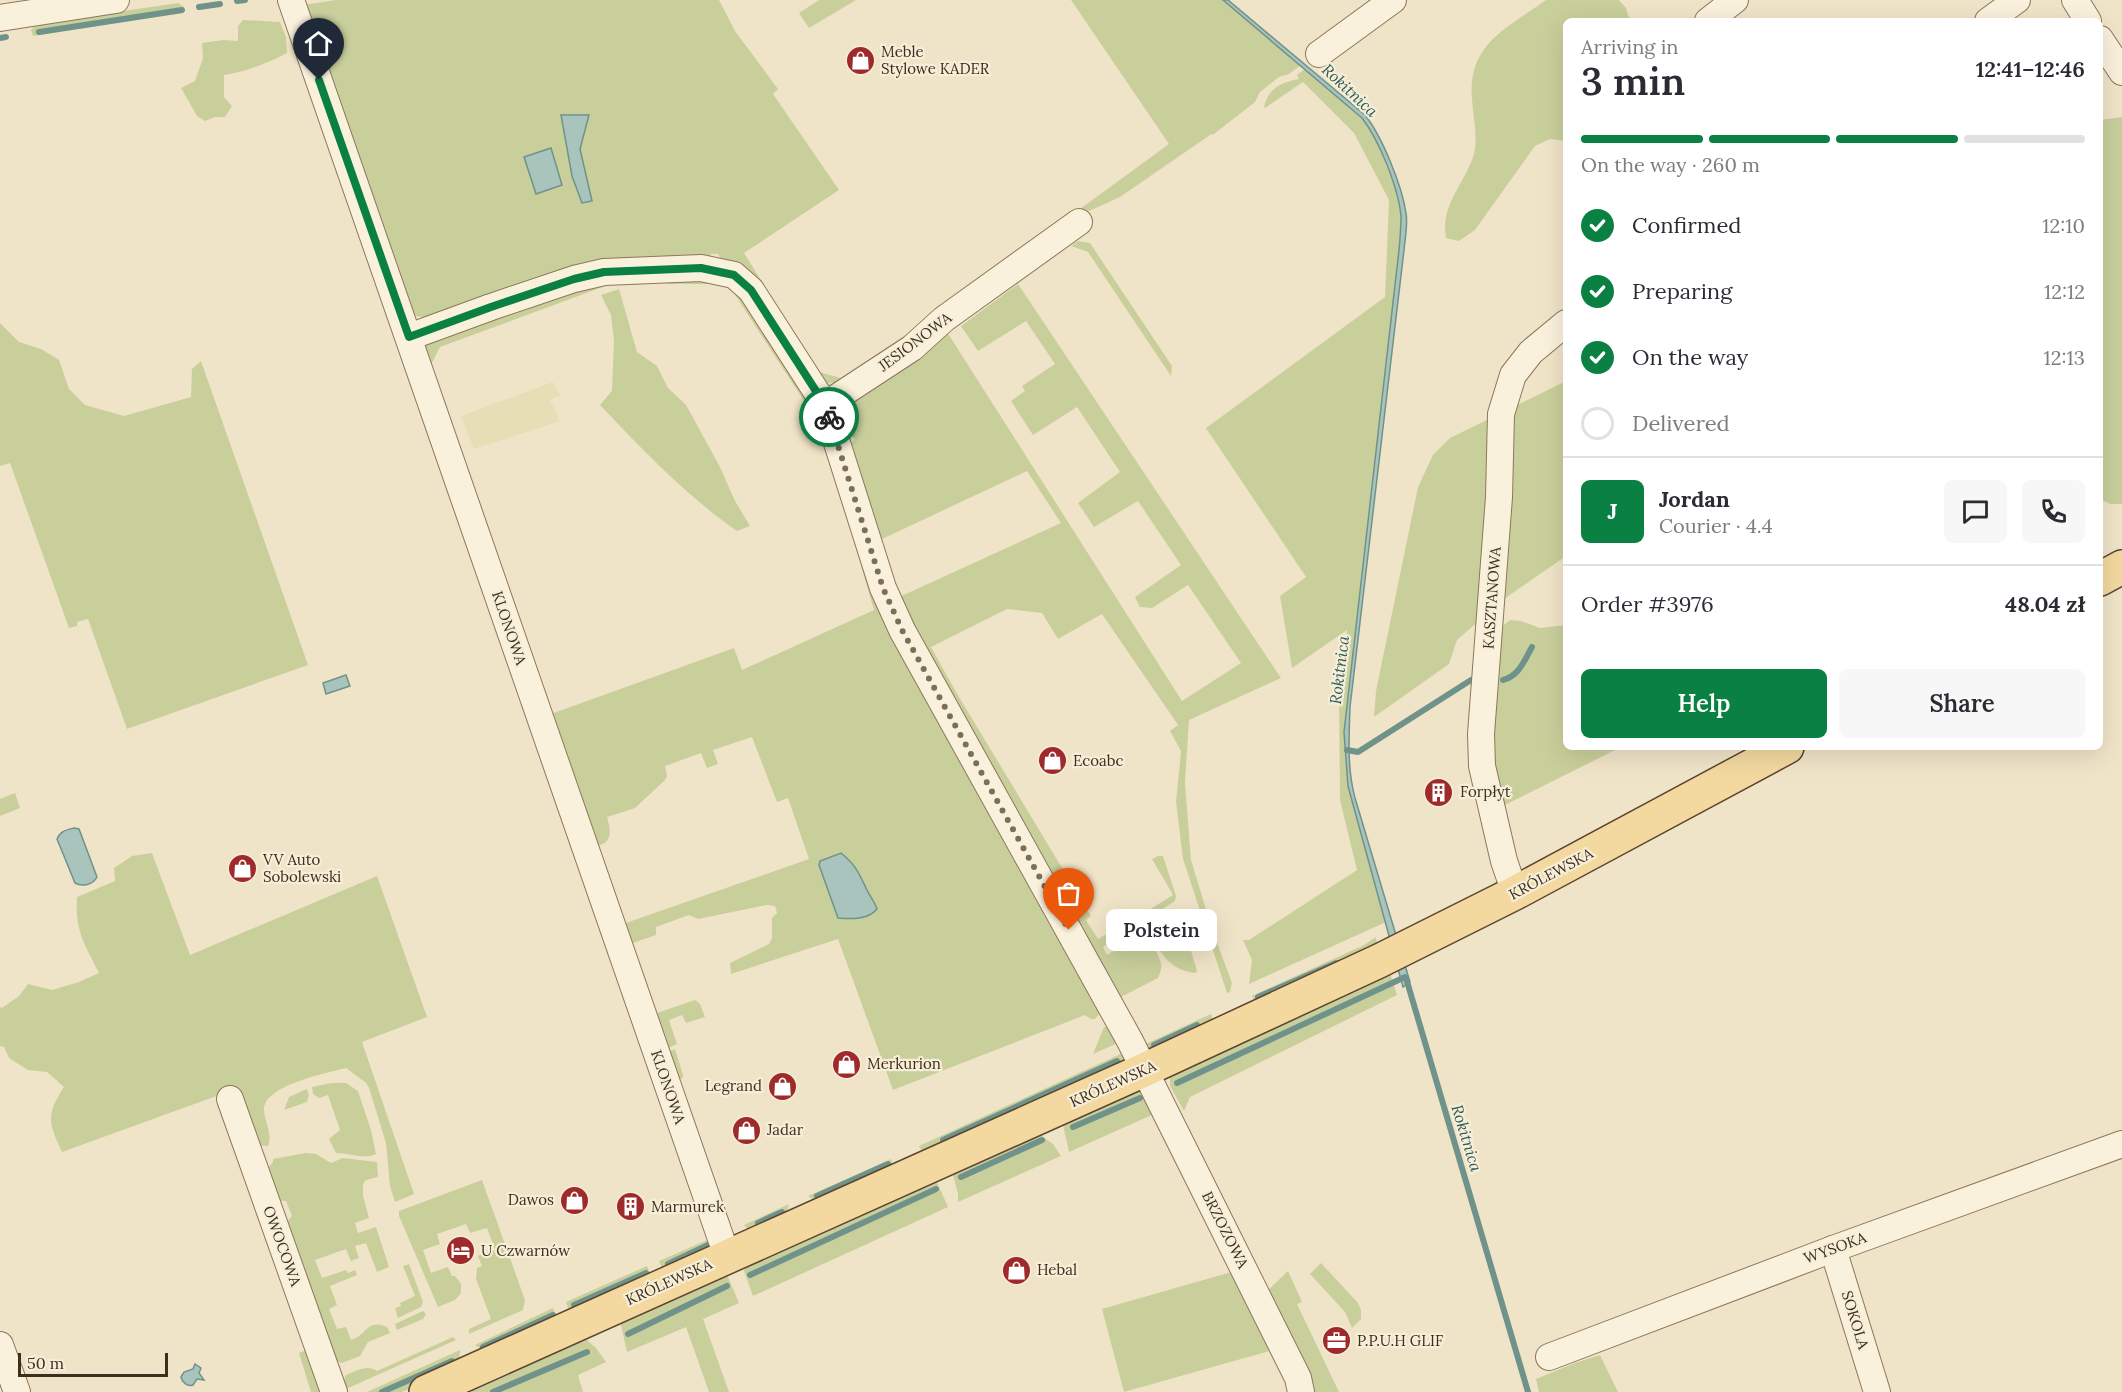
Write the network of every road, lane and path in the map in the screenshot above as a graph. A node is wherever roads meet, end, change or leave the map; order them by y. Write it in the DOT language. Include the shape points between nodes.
graph roads {
  1 [pos="116,0"];
  2 [pos="291,0"];
  3 [pos="1393,0"];
  4 [pos="1736,0"];
  5 [pos="2017,0"];
  6 [pos="2075,0"];
  7 [pos="0,18"];
  8 [pos="1712,18"];
  9 [pos="1992,18"];
  10 [pos="2086,18"];
  11 [pos="2103,44"];
  12 [pos="1319,54"];
  13 [pos="2122,72"];
  14 [pos="1080,222"];
  15 [pos="1563,325"];
  16 [pos="409,337"];
  17 [pos="825,405"];
  18 [pos="2122,567"];
  19 [pos="2103,577"];
  20 [pos="1780,750"];
  21 [pos="1515,893"];
  22 [pos="1144,1070"];
  23 [pos="230,1099"];
  24 [pos="2122,1144"];
  25 [pos="1833,1249"];
  26 [pos="727,1256"];
  27 [pos="0,1345"];
  28 [pos="1549,1357"];
  29 [pos="17,1392"];
  30 [pos="334,1392"];
  31 [pos="426,1392"];
  32 [pos="1302,1392"];
  33 [pos="1876,1392"];
  1 -- 7 [label="street"];
  2 -- 16 [label="street, KLONOWA"];
  3 -- 12 [label="street"];
  4 -- 8 [label="street"];
  5 -- 9 [label="street"];
  6 -- 10 [label="street"];
  11 -- 13 [label="street"];
  14 -- 17 [label="street, JESIONOWA" via="944,319 912,348"];
  15 -- 21 [label="street, KASZTANOWA" via="1531,352 1513,375 1501,414 1481,734 1482,766"];
  16 -- 17 [label="street" via="594,274 701,268 734,275 751,290"];
  16 -- 26 [label="street, KLONOWA"];
  17 -- 22 [label="street" via="883,588 902,630"];
  18 -- 19 [label="main road"];
  20 -- 21 [label="main road, KRÓLEWSKA"];
  21 -- 22 [label="main road, KRÓLEWSKA"];
  22 -- 26 [label="main road, KRÓLEWSKA"];
  22 -- 32 [label="street, BRZOZOWA"];
  23 -- 30 [label="street, OWOCOWA"];
  24 -- 25 [label="street, WYSOKA"];
  25 -- 28 [label="street, WYSOKA"];
  25 -- 33 [label="street, SOKOLA"];
  26 -- 31 [label="main road, KRÓLEWSKA"];
  27 -- 29 [label="street"];
}
